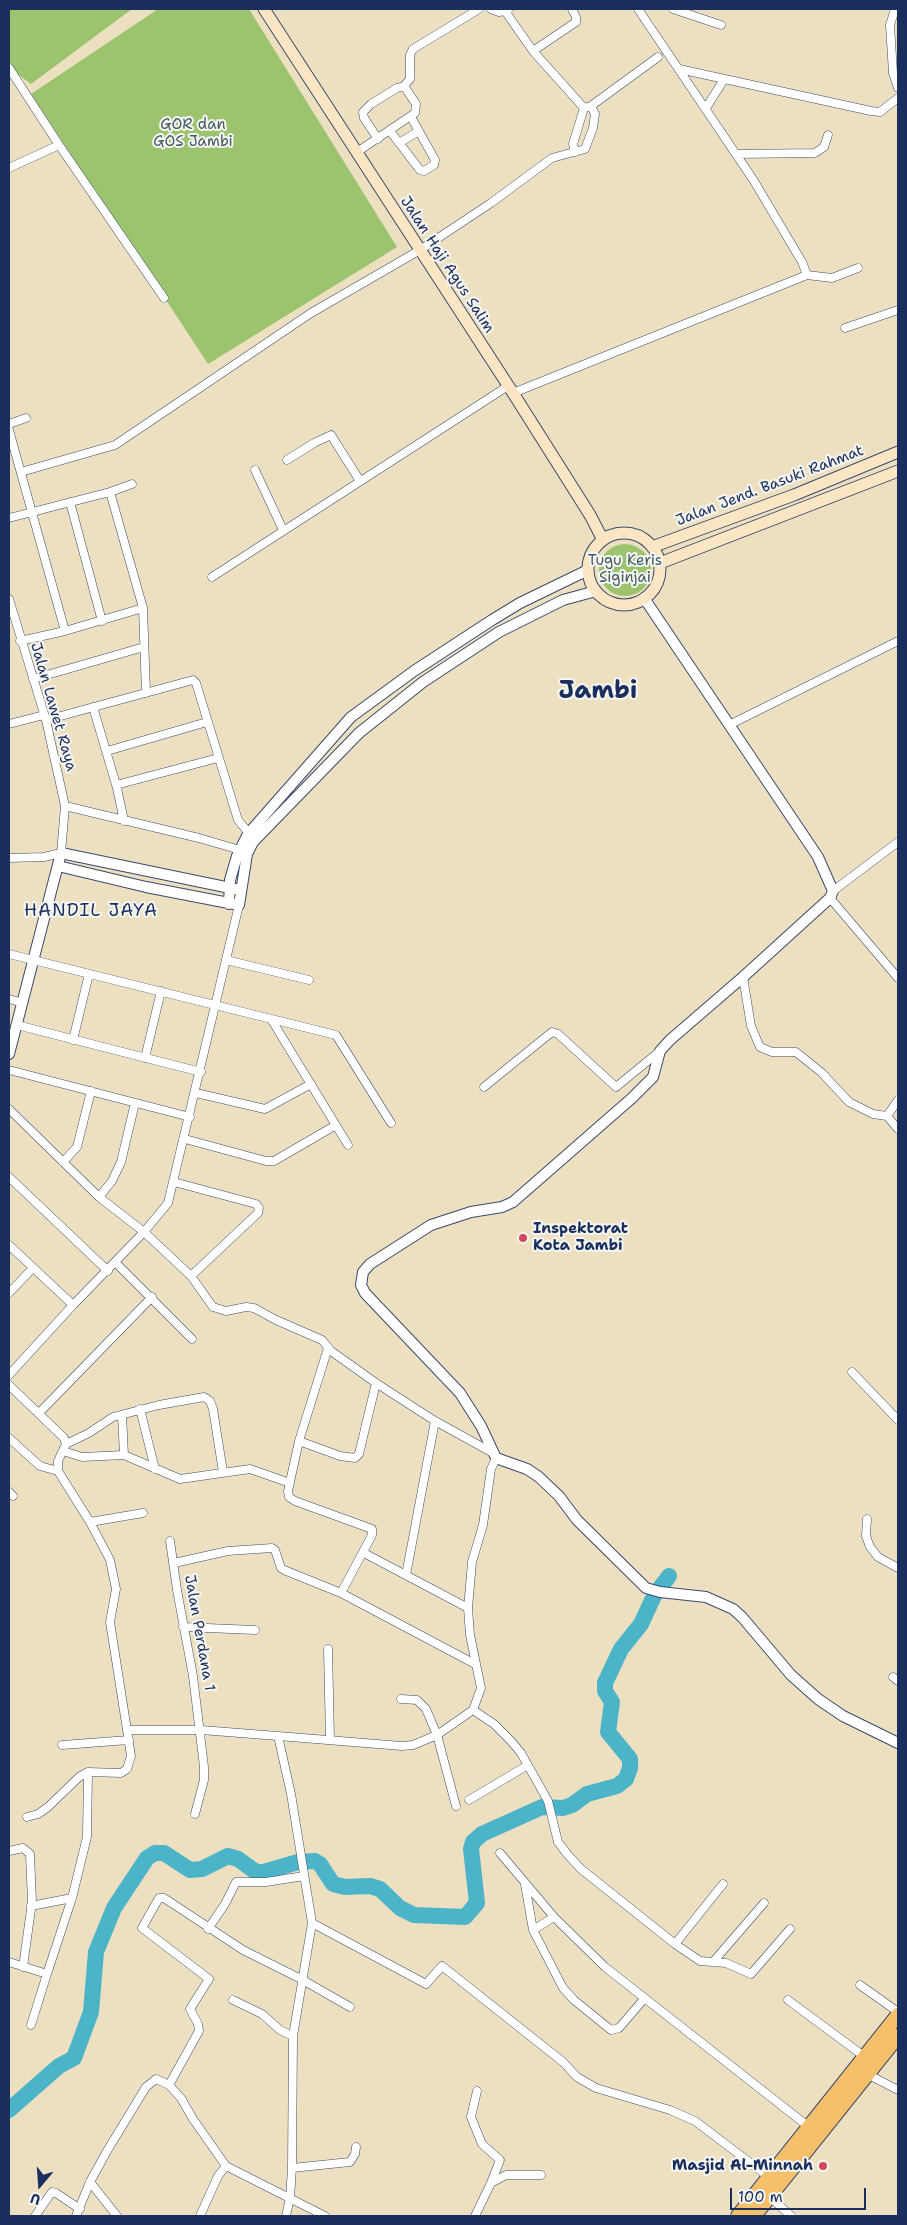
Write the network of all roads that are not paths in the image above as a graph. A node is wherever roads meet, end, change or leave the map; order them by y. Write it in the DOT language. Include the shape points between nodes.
graph roads {
  1 [pos="264,9"];
  2 [pos="478,9"];
  3 [pos="491,9"];
  4 [pos="572,9"];
  5 [pos="638,9"];
  6 [pos="673,9"];
  7 [pos="895,9"];
  8 [pos="507,10"];
  9 [pos="720,26"];
  10 [pos="533,52"];
  11 [pos="658,57"];
  12 [pos="9,68"];
  13 [pos="679,69"];
  14 [pos="723,80"];
  15 [pos="404,86"];
  16 [pos="898,88"];
  17 [pos="898,98"];
  18 [pos="588,107"];
  19 [pos="706,108"];
  20 [pos="411,117"];
  21 [pos="390,131"];
  22 [pos="419,131"];
  23 [pos="828,135"];
  24 [pos="378,139"];
  25 [pos="399,143"];
  26 [pos="59,146"];
  27 [pos="357,152"];
  28 [pos="575,152"];
  29 [pos="737,154"];
  30 [pos="9,168"];
  31 [pos="420,250"];
  32 [pos="858,268"];
  33 [pos="806,275"];
  34 [pos="164,298"];
  35 [pos="898,310"];
  36 [pos="845,328"];
  37 [pos="511,390"];
  38 [pos="26,418"];
  39 [pos="9,424"];
  40 [pos="9,430"];
  41 [pos="898,452"];
  42 [pos="288,460"];
  43 [pos="255,470"];
  44 [pos="898,471"];
  45 [pos="21,472"];
  46 [pos="360,482"];
  47 [pos="132,484"];
  48 [pos="110,492"];
  49 [pos="70,502"];
  50 [pos="32,512"];
  51 [pos="9,518"];
  52 [pos="284,530"];
  53 [pos="603,540"];
  54 [pos="652,547"];
  55 [pos="660,563"];
  56 [pos="588,570"];
  57 [pos="212,577"];
  58 [pos="596,591"];
  59 [pos="644,598"];
  60 [pos="9,599"];
  61 [pos="143,608"];
  62 [pos="11,616"];
  63 [pos="102,621"];
  64 [pos="65,631"];
  65 [pos="20,641"];
  66 [pos="898,641"];
  67 [pos="144,647"];
  68 [pos="32,679"];
  69 [pos="146,693"];
  70 [pos="93,707"];
  71 [pos="45,717"];
  72 [pos="207,722"];
  73 [pos="9,724"];
  74 [pos="730,725"];
  75 [pos="106,751"];
  76 [pos="218,758"];
  77 [pos="116,785"];
  78 [pos="65,806"];
  79 [pos="124,821"];
  80 [pos="253,836"];
  81 [pos="898,842"];
  82 [pos="240,850"];
  83 [pos="61,853"];
  84 [pos="44,857"];
  85 [pos="9,858"];
  86 [pos="58,866"];
  87 [pos="149,872"];
  88 [pos="146,887"];
  89 [pos="229,888"];
  90 [pos="240,890"];
  91 [pos="832,894"];
  92 [pos="234,905"];
  93 [pos="9,954"];
  94 [pos="34,960"];
  95 [pos="226,960"];
  96 [pos="89,974"];
  97 [pos="743,977"];
  98 [pos="898,978"];
  99 [pos="309,980"];
  100 [pos="161,992"];
  101 [pos="9,999"];
  102 [pos="23,1004"];
  103 [pos="216,1005"];
  104 [pos="271,1019"];
  105 [pos="16,1025"];
  106 [pos="73,1040"];
  107 [pos="660,1051"];
  108 [pos="9,1054"];
  109 [pos="145,1058"];
  110 [pos="9,1070"];
  111 [pos="201,1072"];
  112 [pos="311,1084"];
  113 [pos="484,1087"];
  114 [pos="91,1091"];
  115 [pos="196,1093"];
  116 [pos="898,1100"];
  117 [pos="135,1103"];
  118 [pos="9,1109"];
  119 [pos="887,1116"];
  120 [pos="190,1117"];
  121 [pos="391,1123"];
  122 [pos="336,1125"];
  123 [pos="898,1129"];
  124 [pos="184,1139"];
  125 [pos="348,1145"];
  126 [pos="63,1162"];
  127 [pos="9,1177"];
  128 [pos="174,1182"];
  129 [pos="99,1197"];
  130 [pos="144,1232"];
  131 [pos="9,1245"];
  132 [pos="115,1262"];
  133 [pos="33,1268"];
  134 [pos="108,1271"];
  135 [pos="191,1276"];
  136 [pos="9,1293"];
  137 [pos="152,1297"];
  138 [pos="73,1305"];
  139 [pos="192,1338"];
  140 [pos="328,1348"];
  141 [pos="852,1372"];
  142 [pos="9,1375"];
  143 [pos="376,1383"];
  144 [pos="9,1385"];
  145 [pos="140,1409"];
  146 [pos="38,1413"];
  147 [pos="122,1414"];
  148 [pos="898,1420"];
  149 [pos="434,1422"];
  150 [pos="9,1438"];
  151 [pos="299,1441"];
  152 [pos="65,1448"];
  153 [pos="124,1455"];
  154 [pos="494,1455"];
  155 [pos="155,1469"];
  156 [pos="58,1471"];
  157 [pos="222,1472"];
  158 [pos="290,1483"];
  159 [pos="144,1513"];
  160 [pos="867,1519"];
  161 [pos="90,1522"];
  162 [pos="170,1541"];
  163 [pos="364,1553"];
  164 [pos="174,1563"];
  165 [pos="898,1568"];
  166 [pos="406,1575"];
  167 [pos="341,1593"];
  168 [pos="468,1608"];
  169 [pos="183,1627"];
  170 [pos="255,1630"];
  171 [pos="328,1649"];
  172 [pos="475,1664"];
  173 [pos="401,1699"];
  174 [pos="473,1710"];
  175 [pos="127,1730"];
  176 [pos="201,1730"];
  177 [pos="437,1735"];
  178 [pos="278,1736"];
  179 [pos="130,1740"];
  180 [pos="330,1740"];
  181 [pos="898,1744"];
  182 [pos="62,1745"];
  183 [pos="528,1765"];
  184 [pos="88,1772"];
  185 [pos="469,1800"];
  186 [pos="456,1806"];
  187 [pos="195,1814"];
  188 [pos="27,1816"];
  189 [pos="9,1851"];
  190 [pos="500,1853"];
  191 [pos="304,1874"];
  192 [pos="525,1883"];
  193 [pos="723,1884"];
  194 [pos="72,1898"];
  195 [pos="764,1903"];
  196 [pos="32,1906"];
  197 [pos="554,1917"];
  198 [pos="312,1923"];
  199 [pos="208,1929"];
  200 [pos="790,1929"];
  201 [pos="533,1930"];
  202 [pos="675,1944"];
  203 [pos="9,1962"];
  204 [pos="713,1962"];
  205 [pos="22,1967"];
  206 [pos="47,1974"];
  207 [pos="301,1979"];
  208 [pos="860,1985"];
  209 [pos="644,1999"];
  210 [pos="233,2000"];
  211 [pos="788,2000"];
  212 [pos="350,2007"];
  213 [pos="898,2014"];
  214 [pos="32,2024"];
  215 [pos="293,2036"];
  216 [pos="898,2036"];
  217 [pos="865,2057"];
  218 [pos="867,2074"];
  219 [pos="169,2085"];
  220 [pos="898,2090"];
  221 [pos="477,2091"];
  222 [pos="814,2131"];
  223 [pos="356,2146"];
  224 [pos="226,2166"];
  225 [pos="292,2168"];
  226 [pos="541,2175"];
  227 [pos="769,2177"];
  228 [pos="90,2182"];
  229 [pos="491,2183"];
  230 [pos="770,2197"];
  231 [pos="290,2198"];
  232 [pos="78,2213"];
  233 [pos="35,2216"];
  234 [pos="117,2216"];
  235 [pos="200,2216"];
  236 [pos="286,2216"];
  237 [pos="326,2216"];
  238 [pos="476,2216"];
  239 [pos="738,2216"];
  240 [pos="754,2216"];
  241 [pos="791,2216"];
  1 -- 27 [label="main road, Jalan Haji Agus Salim"];
  2 -- 15 [label="street" via="414,49 410,56 410,79"];
  3 -- 8 [label="street"];
  4 -- 10 [label="street" via="576,22"];
  5 -- 13 [label="street"];
  6 -- 9 [label="street"];
  7 -- 16 [label="street" via="890,25 893,73"];
  8 -- 10 [label="street"];
  10 -- 18 [label="street"];
  11 -- 18 [label="street"];
  12 -- 26 [label="street"];
  13 -- 14 [label="street"];
  13 -- 19 [label="street"];
  14 -- 17 [label="street" via="880,112"];
  14 -- 19 [label="street"];
  15 -- 20 [label="street" via="417,109"];
  15 -- 24 [label="street" via="363,112"];
  18 -- 28 [label="street" via="573,144"];
  18 -- 28 [label="street" via="595,114 593,128 585,149"];
  19 -- 29 [label="street"];
  20 -- 21 [label="street"];
  20 -- 22 [label="street"];
  21 -- 24 [label="street"];
  21 -- 25 [label="street"];
  22 -- 25 [label="street"];
  22 -- 25 [label="street" via="435,160 434,165 420,170"];
  23 -- 29 [label="street" via="824,147 815,153"];
  24 -- 27 [label="street"];
  26 -- 30 [label="street"];
  26 -- 34 [label="street"];
  27 -- 31 [label="main road, Jalan Haji Agus Salim"];
  28 -- 31 [label="street" via="552,158"];
  29 -- 33 [label="street" via="802,262"];
  31 -- 37 [label="main road, Jalan Haji Agus Salim"];
  31 -- 45 [label="street" via="311,314 115,445"];
  32 -- 33 [label="street" via="832,278"];
  33 -- 37 [label="street"];
  35 -- 36 [label="street"];
  37 -- 46 [label="street"];
  37 -- 53 [label="main road, Jalan Haji Agus Salim"];
  38 -- 39 [label="street"];
  40 -- 45 [label="street"];
  41 -- 54 [label="main road, Jalan Jend. Basuki Rahmat" via="794,495"];
  42 -- 46 [label="street" via="330,435"];
  43 -- 52 [label="street"];
  44 -- 55 [label="main road, Jalan Jend. Basuki Rahmat"];
  45 -- 50 [label="street"];
  46 -- 52 [label="street"];
  47 -- 48 [label="street"];
  48 -- 49 [label="street"];
  48 -- 61 [label="street"];
  49 -- 50 [label="street"];
  49 -- 63 [label="street"];
  50 -- 51 [label="street"];
  50 -- 64 [label="street"];
  52 -- 57 [label="street"];
  53 -- 54 [label="main road" via="624,533 644,539"];
  53 -- 56 [label="main road" via="594,548"];
  54 -- 55 [label="main road"];
  55 -- 59 [label="main road" via="656,584"];
  56 -- 58 [label="main road"];
  56 -- 80 [label="street" via="520,602 414,671 351,717 267,811"];
  58 -- 59 [label="main road" via="613,603 624,605"];
  58 -- 80 [label="street" via="563,600 527,616 423,682 359,733 273,822"];
  59 -- 74 [label="street"];
  60 -- 62 [label="street, Jalan Lawet Raya"];
  61 -- 63 [label="street"];
  61 -- 67 [label="street"];
  62 -- 65 [label="street, Jalan Lawet Raya"];
  63 -- 64 [label="street"];
  64 -- 65 [label="street"];
  65 -- 68 [label="street, Jalan Lawet Raya"];
  66 -- 74 [label="street"];
  67 -- 68 [label="street"];
  67 -- 69 [label="street"];
  68 -- 71 [label="street, Jalan Lawet Raya"];
  69 -- 70 [label="street"];
  69 -- 72 [label="street" via="193,680"];
  70 -- 71 [label="street"];
  70 -- 75 [label="street"];
  71 -- 73 [label="street"];
  71 -- 78 [label="street, Jalan Lawet Raya"];
  72 -- 75 [label="street"];
  72 -- 76 [label="street"];
  74 -- 91 [label="street" via="823,866"];
  75 -- 77 [label="street"];
  76 -- 77 [label="street"];
  76 -- 80 [label="street" via="238,820"];
  77 -- 79 [label="street"];
  78 -- 79 [label="street"];
  78 -- 83 [label="street, Jalan Lawet Raya"];
  79 -- 82 [label="street"];
  80 -- 82 [label="street"];
  80 -- 90 [label="street"];
  81 -- 91 [label="street"];
  82 -- 89 [label="street"];
  83 -- 84 [label="street"];
  83 -- 86 [label="street"];
  83 -- 87 [label="street"];
  84 -- 85 [label="street"];
  84 -- 86 [label="street"];
  86 -- 88 [label="street"];
  86 -- 94 [label="street"];
  87 -- 88 [label="street"];
  87 -- 89 [label="street"];
  88 -- 92 [label="street"];
  89 -- 90 [label="street"];
  89 -- 92 [label="street"];
  90 -- 92 [label="street"];
  91 -- 97 [label="street"];
  91 -- 98 [label="street"];
  92 -- 95 [label="street" via="236,918"];
  93 -- 94 [label="street"];
  94 -- 96 [label="street"];
  94 -- 102 [label="street"];
  95 -- 99 [label="street"];
  95 -- 103 [label="street"];
  96 -- 100 [label="street"];
  96 -- 106 [label="street"];
  97 -- 107 [label="street"];
  97 -- 119 [label="street" via="751,1026 760,1047 772,1052 796,1052 822,1073 849,1102 873,1114"];
  100 -- 103 [label="street"];
  100 -- 109 [label="street"];
  101 -- 102 [label="street"];
  102 -- 105 [label="street"];
  103 -- 104 [label="street"];
  103 -- 111 [label="street"];
  104 -- 112 [label="street"];
  104 -- 121 [label="street" via="336,1035"];
  105 -- 106 [label="street"];
  105 -- 108 [label="street"];
  106 -- 109 [label="street"];
  107 -- 113 [label="street" via="616,1088 552,1032"];
  107 -- 154 [label="street" via="652,1077 632,1098 513,1202 431,1225 370,1264 361,1279 366,1293 460,1393 481,1426"];
  109 -- 111 [label="street"];
  110 -- 114 [label="street"];
  111 -- 115 [label="street"];
  112 -- 115 [label="street" via="265,1109"];
  112 -- 122 [label="street"];
  114 -- 117 [label="street"];
  114 -- 126 [label="street" via="77,1147"];
  115 -- 120 [label="street"];
  116 -- 119 [label="street"];
  117 -- 120 [label="street"];
  117 -- 129 [label="street" via="119,1168"];
  118 -- 126 [label="street"];
  119 -- 123 [label="street"];
  120 -- 124 [label="street"];
  122 -- 124 [label="street" via="274,1161"];
  122 -- 125 [label="street"];
  124 -- 128 [label="street"];
  126 -- 129 [label="street"];
  127 -- 134 [label="street"];
  128 -- 130 [label="street" via="168,1203"];
  128 -- 135 [label="street" via="256,1204 259,1208 258,1213"];
  129 -- 130 [label="street"];
  130 -- 132 [label="street"];
  130 -- 135 [label="street"];
  131 -- 133 [label="street"];
  132 -- 134 [label="street"];
  132 -- 137 [label="street"];
  133 -- 136 [label="street"];
  133 -- 138 [label="street"];
  134 -- 138 [label="street"];
  135 -- 140 [label="street" via="213,1307 220,1311 254,1308 322,1340"];
  137 -- 139 [label="street"];
  137 -- 146 [label="street"];
  138 -- 142 [label="street"];
  140 -- 143 [label="street"];
  140 -- 151 [label="street"];
  141 -- 148 [label="street"];
  143 -- 149 [label="street"];
  143 -- 151 [label="street" via="359,1454 355,1458"];
  144 -- 146 [label="street"];
  145 -- 147 [label="street"];
  145 -- 155 [label="street"];
  145 -- 157 [label="street" via="204,1397 208,1399 213,1409"];
  146 -- 152 [label="street" via="64,1438"];
  147 -- 152 [label="street" via="107,1420"];
  147 -- 153 [label="street"];
  149 -- 154 [label="street"];
  149 -- 166 [label="street"];
  150 -- 156 [label="street" via="40,1466"];
  151 -- 158 [label="street"];
  152 -- 153 [label="street" via="82,1457"];
  152 -- 156 [label="street" via="58,1461"];
  153 -- 155 [label="street"];
  154 -- 168 [label="street" via="483,1525 472,1562"];
  154 -- 181 [label="street" via="539,1477 646,1588 706,1597 733,1609 791,1675 818,1699"];
  155 -- 157 [label="street" via="180,1479"];
  156 -- 161 [label="street"];
  157 -- 158 [label="street" via="250,1469"];
  158 -- 163 [label="street" via="288,1491 295,1501 372,1529"];
  159 -- 161 [label="street"];
  160 -- 165 [label="street" via="866,1536 870,1547 878,1558"];
  161 -- 175 [label="street" via="114,1574 116,1589 110,1622"];
  162 -- 164 [label="street, Jalan Perdana 1"];
  163 -- 166 [label="street"];
  163 -- 167 [label="street"];
  164 -- 167 [label="street" via="228,1551 272,1548 284,1570"];
  164 -- 169 [label="street, Jalan Perdana 1"];
  166 -- 168 [label="street"];
  167 -- 172 [label="street"];
  168 -- 172 [label="street"];
  169 -- 170 [label="street"];
  169 -- 176 [label="street, Jalan Perdana 1"];
  171 -- 180 [label="street"];
  172 -- 174 [label="street" via="481,1688"];
  173 -- 177 [label="street" via="417,1700 423,1704"];
  174 -- 177 [label="street"];
  174 -- 183 [label="street" via="512,1740"];
  175 -- 176 [label="street"];
  175 -- 179 [label="street"];
  176 -- 178 [label="street"];
  176 -- 187 [label="street, Jalan Perdana 1" via="204,1780"];
  177 -- 180 [label="street" via="402,1746"];
  177 -- 186 [label="street"];
  178 -- 180 [label="street"];
  178 -- 191 [label="street"];
  179 -- 182 [label="street"];
  179 -- 184 [label="street" via="127,1769 121,1773"];
  183 -- 185 [label="street"];
  183 -- 202 [label="street" via="548,1801 558,1842 568,1855"];
  184 -- 188 [label="street" via="48,1807"];
  184 -- 194 [label="street" via="86,1837"];
  189 -- 196 [label="street" via="23,1848 30,1854"];
  190 -- 192 [label="street"];
  191 -- 198 [label="street"];
  191 -- 199 [label="street" via="266,1882 236,1882"];
  192 -- 197 [label="street"];
  192 -- 201 [label="street"];
  193 -- 202 [label="street"];
  194 -- 196 [label="street"];
  194 -- 206 [label="street"];
  195 -- 204 [label="street"];
  196 -- 205 [label="street"];
  197 -- 201 [label="street"];
  197 -- 209 [label="street" via="605,1967"];
  198 -- 207 [label="street"];
  198 -- 227 [label="street" via="426,1984 442,1966 578,2077 596,2088 670,2110 695,2121"];
  199 -- 207 [label="street"];
  199 -- 219 [label="street" via="162,1897 143,1925 144,1930 209,1979 190,2009 199,2031"];
  200 -- 204 [label="street" via="751,1974 726,1963"];
  201 -- 209 [label="street" via="563,1988 606,2028 619,2028"];
  202 -- 204 [label="street" via="700,1960"];
  203 -- 205 [label="street"];
  205 -- 206 [label="street"];
  206 -- 214 [label="street"];
  207 -- 212 [label="street"];
  207 -- 215 [label="street"];
  208 -- 213 [label="street"];
  209 -- 222 [label="street"];
  210 -- 215 [label="street" via="262,2014 280,2030"];
  211 -- 217 [label="street"];
  213 -- 217 [label="highway"];
  215 -- 225 [label="street"];
  216 -- 218 [label="highway"];
  217 -- 222 [label="highway"];
  218 -- 220 [label="street"];
  218 -- 222 [label="highway"];
  219 -- 224 [label="street"];
  219 -- 228 [label="street" via="156,2079 146,2087"];
  221 -- 229 [label="street" via="471,2117 482,2144 500,2160"];
  222 -- 227 [label="highway"];
  222 -- 230 [label="highway"];
  223 -- 225 [label="street" via="350,2162"];
  224 -- 231 [label="street"];
  224 -- 235 [label="street"];
  225 -- 231 [label="street"];
  226 -- 229 [label="street" via="506,2175"];
  227 -- 239 [label="highway"];
  228 -- 232 [label="street"];
  228 -- 234 [label="street"];
  229 -- 238 [label="street"];
  230 -- 240 [label="highway"];
  230 -- 241 [label="street"];
  231 -- 236 [label="street"];
  231 -- 237 [label="street"];
  232 -- 233 [label="street" via="54,2192"];
}
